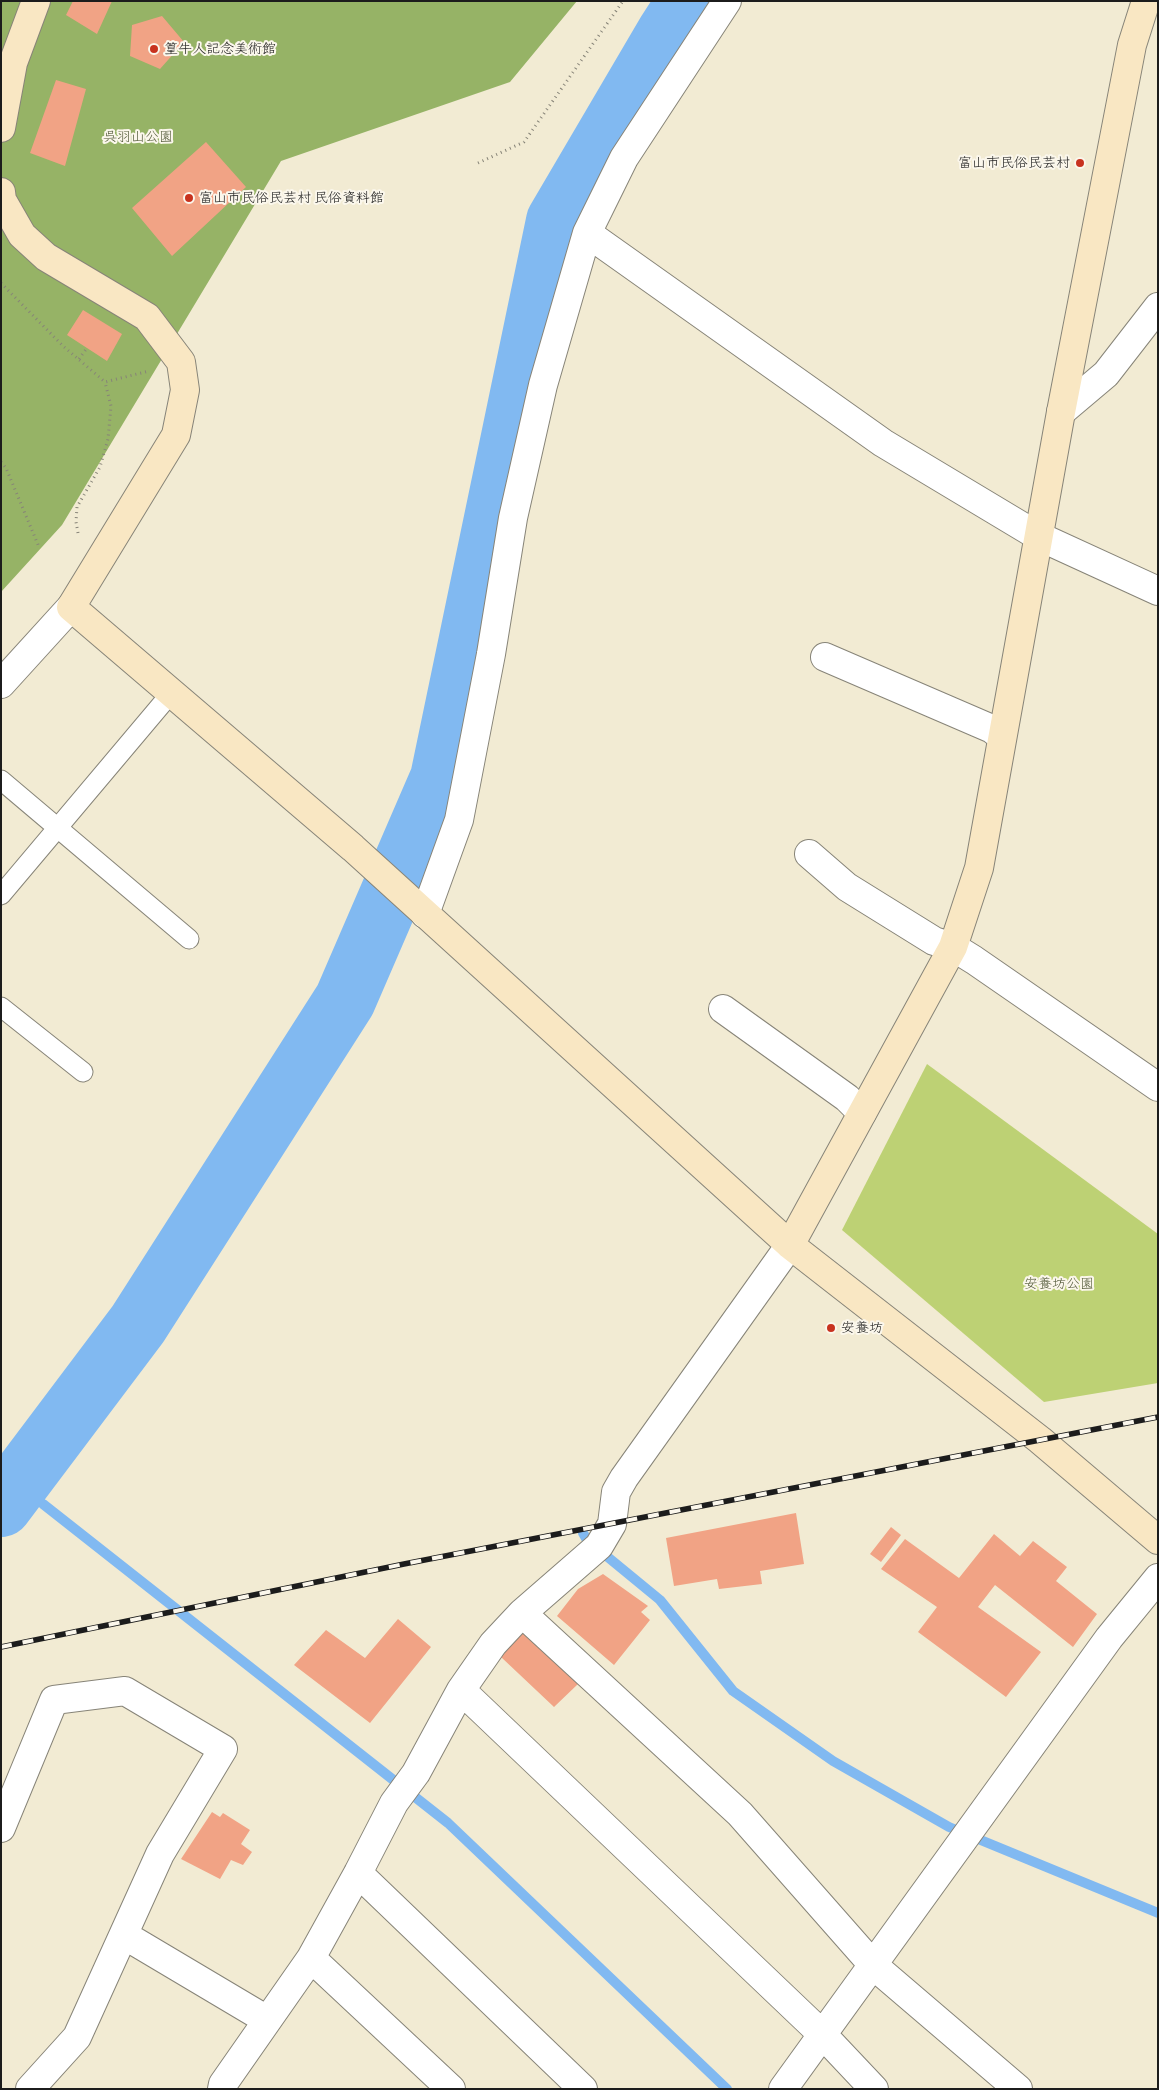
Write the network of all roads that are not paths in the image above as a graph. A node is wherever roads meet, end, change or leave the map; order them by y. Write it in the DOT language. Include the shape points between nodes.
graph roads {
  1 [pos="36,1"];
  2 [pos="727,1"];
  3 [pos="1146,1"];
  4 [pos="7,58"];
  5 [pos="1,128"];
  6 [pos="1,192"];
  7 [pos="587,233"];
  8 [pos="1158,308"];
  9 [pos="1061,412"];
  10 [pos="1038,536"];
  11 [pos="1158,591"];
  12 [pos="71,608"];
  13 [pos="825,657"];
  14 [pos="1,684"];
  15 [pos="172,692"];
  16 [pos="1002,737"];
  17 [pos="1,780"];
  18 [pos="57,828"];
  19 [pos="809,854"];
  20 [pos="1,895"];
  21 [pos="425,914"];
  22 [pos="189,939"];
  23 [pos="953,946"];
  24 [pos="1,1007"];
  25 [pos="723,1008"];
  26 [pos="83,1072"];
  27 [pos="1158,1087"];
  28 [pos="862,1113"];
  29 [pos="790,1245"];
  30 [pos="1158,1540"];
  31 [pos="1158,1578"];
  32 [pos="522,1613"];
  33 [pos="461,1690"];
  34 [pos="1,1828"];
  35 [pos="358,1874"];
  36 [pos="124,1935"];
  37 [pos="311,1958"];
  38 [pos="873,1965"];
  39 [pos="267,2020"];
  40 [pos="823,2035"];
  41 [pos="30,2089"];
  42 [pos="222,2089"];
  43 [pos="450,2089"];
  44 [pos="583,2089"];
  45 [pos="783,2089"];
  46 [pos="874,2089"];
  47 [pos="1018,2089"];
  1 -- 4 [label="street"];
  2 -- 7 [label="street" via="624,158"];
  3 -- 9 [label="street" via="1132,45"];
  4 -- 5 [label="street"];
  6 -- 12 [label="street" via="2,200 22,235 46,257 147,317 181,362 185,390 176,435"];
  7 -- 10 [label="street" via="883,443"];
  7 -- 21 [label="street" via="543,385 517,499 459,820"];
  8 -- 9 [label="street" via="1106,374"];
  9 -- 10 [label="street"];
  10 -- 11 [label="street"];
  10 -- 16 [label="street"];
  12 -- 14 [label="street"];
  12 -- 15 [label="street"];
  13 -- 16 [label="street" via="992,729"];
  15 -- 18 [label="lane"];
  15 -- 21 [label="street"];
  16 -- 23 [label="street" via="978,868"];
  17 -- 18 [label="lane"];
  18 -- 20 [label="lane"];
  18 -- 22 [label="lane"];
  19 -- 23 [label="street" via="847,887 934,941"];
  21 -- 29 [label="street"];
  23 -- 27 [label="street"];
  23 -- 28 [label="street"];
  24 -- 26 [label="lane"];
  25 -- 28 [label="street" via="848,1098"];
  28 -- 29 [label="street"];
  29 -- 30 [label="street" via="1040,1440"];
  29 -- 32 [label="street" via="620,1485 616,1492 612,1524 599,1546"];
  31 -- 38 [label="street" via="1109,1638"];
  32 -- 33 [label="street" via="494,1644"];
  32 -- 38 [label="street" via="740,1814"];
  33 -- 35 [label="street" via="416,1773 394,1803"];
  33 -- 40 [label="street"];
  34 -- 36 [label="street" via="54,1700 125,1690 223,1749 160,1854"];
  35 -- 37 [label="street"];
  35 -- 44 [label="street"];
  36 -- 39 [label="street"];
  36 -- 41 [label="street" via="77,2037"];
  37 -- 39 [label="street"];
  37 -- 43 [label="street"];
  38 -- 40 [label="street"];
  38 -- 47 [label="street"];
  39 -- 42 [label="street"];
  40 -- 45 [label="street"];
  40 -- 46 [label="street"];
}
